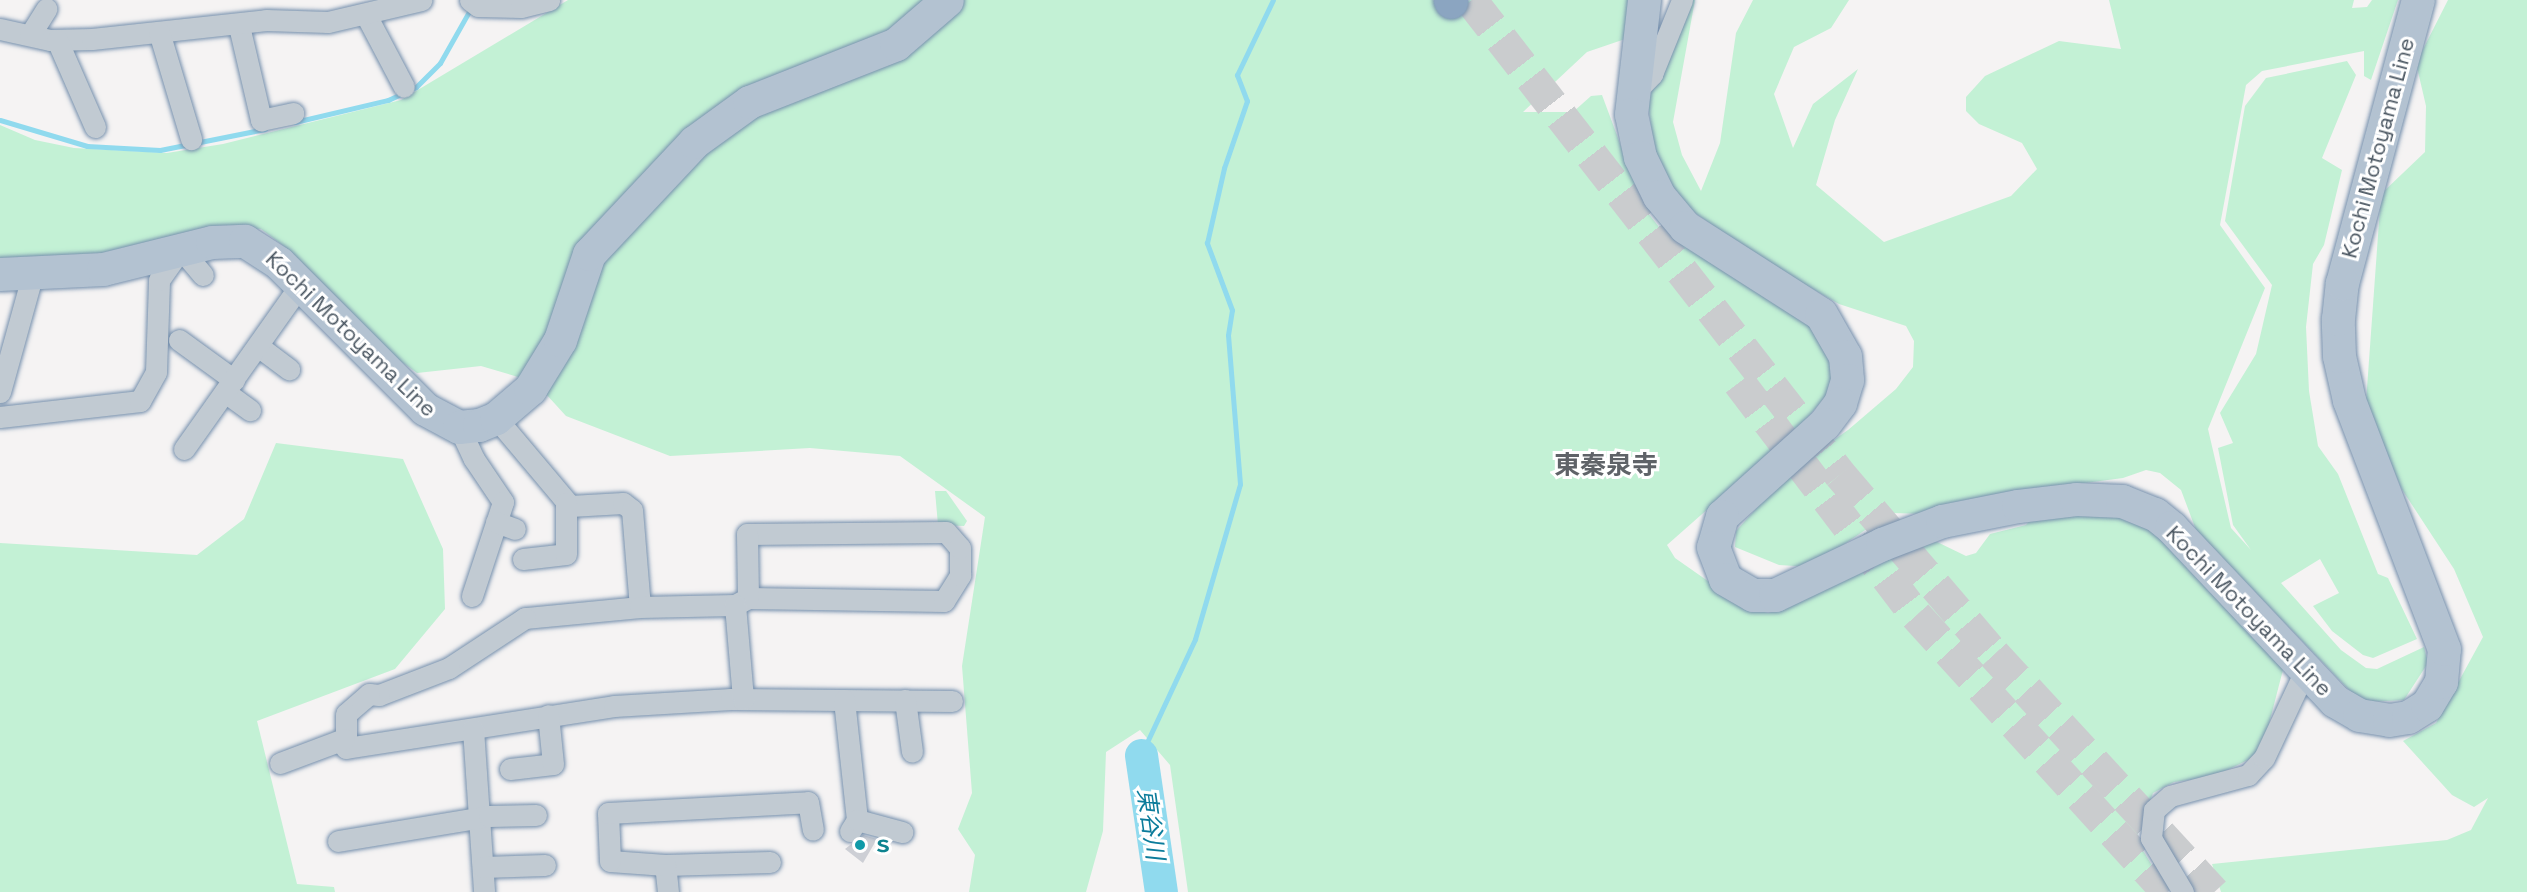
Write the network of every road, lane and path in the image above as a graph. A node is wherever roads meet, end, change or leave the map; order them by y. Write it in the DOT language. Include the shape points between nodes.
graph roads {
  1 [pos="421,0"];
  2 [pos="549,0"];
  3 [pos="947,0"];
  4 [pos="1644,0"];
  5 [pos="1682,0"];
  6 [pos="2418,0"];
  7 [pos="473,2"];
  8 [pos="46,9"];
  9 [pos="366,15"];
  10 [pos="239,26"];
  11 [pos="0,29"];
  12 [pos="159,32"];
  13 [pos="30,35"];
  14 [pos="57,40"];
  15 [pos="404,87"];
  16 [pos="1633,94"];
  17 [pos="292,113"];
  18 [pos="95,127"];
  19 [pos="191,140"];
  20 [pos="181,249"];
  21 [pos="33,273"];
  22 [pos="0,274"];
  23 [pos="203,275"];
  24 [pos="300,285"];
  25 [pos="179,340"];
  26 [pos="258,346"];
  27 [pos="289,369"];
  28 [pos="229,386"];
  29 [pos="0,392"];
  30 [pos="250,410"];
  31 [pos="0,417"];
  32 [pos="496,418"];
  33 [pos="459,427"];
  34 [pos="184,449"];
  35 [pos="566,503"];
  36 [pos="523,559"];
  37 [pos="472,596"];
  38 [pos="742,601"];
  39 [pos="640,607"];
  40 [pos="2305,670"];
  41 [pos="743,699"];
  42 [pos="844,700"];
  43 [pos="905,700"];
  44 [pos="952,701"];
  45 [pos="548,716"];
  46 [pos="473,729"];
  47 [pos="344,739"];
  48 [pos="912,752"];
  49 [pos="280,763"];
  50 [pos="510,769"];
  51 [pos="536,815"];
  52 [pos="478,819"];
  53 [pos="813,830"];
  54 [pos="902,832"];
  55 [pos="338,841"];
  56 [pos="770,862"];
  57 [pos="545,865"];
  58 [pos="665,865"];
  59 [pos="483,867"];
  60 [pos="484,892"];
  61 [pos="668,892"];
  62 [pos="2183,892"];
  1 -- 9 [label="street"];
  2 -- 7 [label="street" via="531,7"];
  3 -- 32 [label="main road, Kochi Motoyama Line" via="897,44 749,102 694,142 600,238 580,273 552,356 530,389"];
  4 -- 16 [label="main road, Kochi Motoyama Line" via="1642,48"];
  5 -- 16 [label="street" via="1652,74"];
  6 -- 40 [label="main road, Kochi Motoyama Line" via="2345,272 2338,318 2349,400 2428,598 2444,649 2444,673 2427,705 2408,717 2389,720 2347,709"];
  8 -- 13 [label="street"];
  9 -- 10 [label="street" via="328,22 266,20"];
  9 -- 15 [label="street"];
  10 -- 12 [label="street"];
  10 -- 17 [label="street" via="261,120"];
  11 -- 13 [label="street"];
  12 -- 14 [label="street"];
  12 -- 19 [label="street"];
  13 -- 14 [label="street"];
  14 -- 18 [label="street"];
  16 -- 40 [label="main road, Kochi Motoyama Line" via="1631,114 1640,157 1668,210 1684,226 1821,314 1845,356 1847,380 1840,404 1824,424 1722,516 1713,547 1725,579 1753,595 1775,595 1882,544 1942,521 2064,501 2122,501 2156,514 2171,527"];
  20 -- 21 [label="main road, Kochi Motoyama Line" via="103,269"];
  20 -- 23 [label="street"];
  20 -- 24 [label="main road, Kochi Motoyama Line" via="245,241 266,251"];
  20 -- 31 [label="street" via="159,280 156,372 140,401"];
  21 -- 22 [label="main road, Kochi Motoyama Line"];
  21 -- 29 [label="street"];
  24 -- 26 [label="street"];
  24 -- 33 [label="main road, Kochi Motoyama Line" via="410,396 443,421"];
  25 -- 28 [label="street"];
  26 -- 27 [label="street"];
  26 -- 28 [label="street"];
  28 -- 30 [label="street"];
  28 -- 34 [label="street"];
  32 -- 33 [label="main road, Kochi Motoyama Line"];
  32 -- 35 [label="street"];
  33 -- 37 [label="street" via="474,459 503,502 505,526"];
  35 -- 36 [label="street" via="566,554"];
  35 -- 39 [label="street" via="583,508 623,503 632,510"];
  38 -- 38 [label="street" via="944,601 960,575 960,548 946,532 747,534"];
  38 -- 39 [label="street"];
  38 -- 41 [label="street"];
  39 -- 47 [label="street" via="525,618 448,668 369,694 346,714"];
  40 -- 62 [label="street" via="2264,758 2247,775 2170,796 2154,810 2151,838"];
  41 -- 42 [label="street"];
  41 -- 45 [label="street" via="589,708"];
  42 -- 43 [label="street"];
  42 -- 54 [label="street" via="854,825"];
  43 -- 44 [label="street"];
  43 -- 48 [label="street"];
  45 -- 46 [label="street"];
  45 -- 50 [label="street" via="553,764"];
  46 -- 47 [label="street" via="351,749"];
  46 -- 52 [label="street"];
  47 -- 49 [label="street"];
  51 -- 52 [label="street"];
  52 -- 55 [label="street"];
  52 -- 59 [label="street"];
  53 -- 58 [label="street" via="808,802 608,813 610,861"];
  56 -- 58 [label="street"];
  57 -- 59 [label="street"];
  58 -- 61 [label="street"];
  59 -- 60 [label="street"];
}
